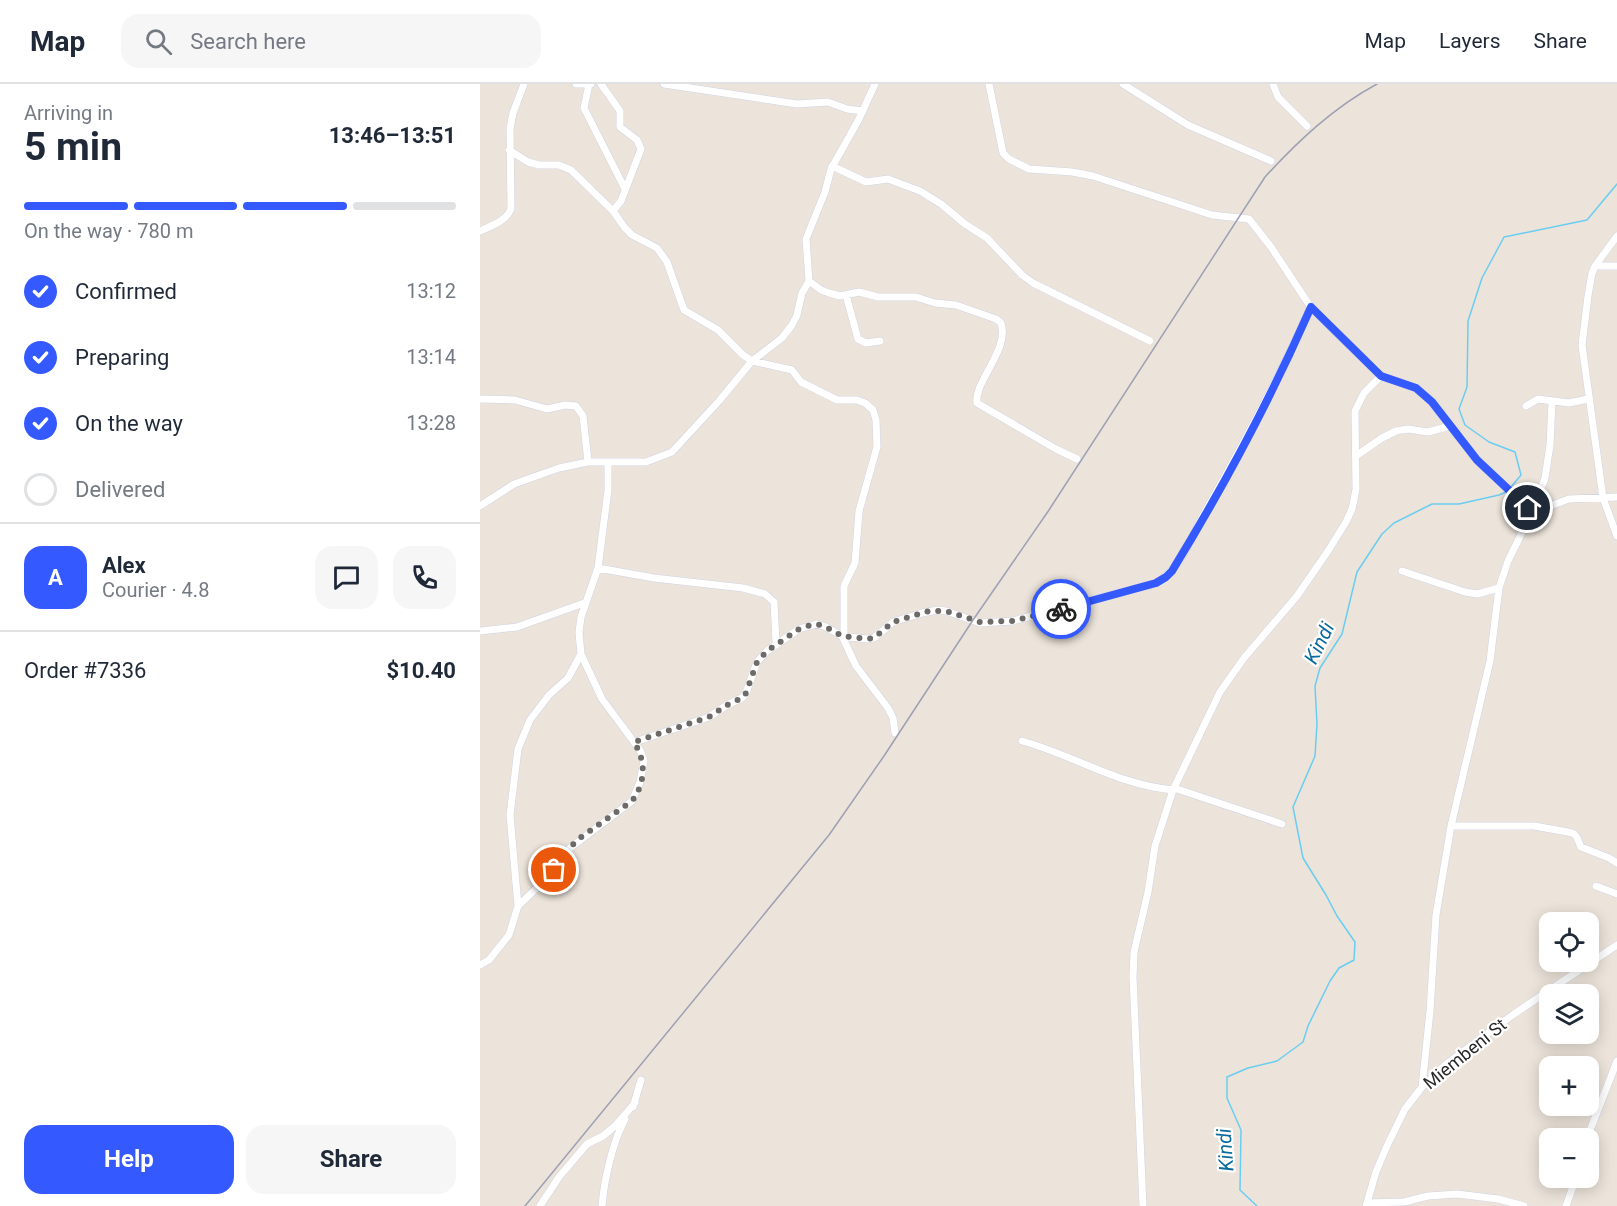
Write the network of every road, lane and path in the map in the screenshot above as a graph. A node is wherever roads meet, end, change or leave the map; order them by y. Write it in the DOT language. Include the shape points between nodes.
graph roads {
  1 [pos="524,84"];
  2 [pos="576,84"];
  3 [pos="591,84"];
  4 [pos="601,84"];
  5 [pos="664,84"];
  6 [pos="875,84"];
  7 [pos="989,84"];
  8 [pos="1123,84"];
  9 [pos="1273,84"];
  10 [pos="863,111"];
  11 [pos="1307,126"];
  12 [pos="509,150"];
  13 [pos="1271,161"];
  14 [pos="832,166"];
  15 [pos="625,189"];
  16 [pos="613,212"];
  17 [pos="480,231"];
  18 [pos="1617,236"];
  19 [pos="1595,266"];
  20 [pos="1617,266"];
  21 [pos="809,281"];
  22 [pos="846,295"];
  23 [pos="1311,307"];
  24 [pos="1150,341"];
  25 [pos="880,342"];
  26 [pos="752,361"];
  27 [pos="1381,376"];
  28 [pos="480,399"];
  29 [pos="1588,399"];
  30 [pos="1552,401"];
  31 [pos="1526,406"];
  32 [pos="1450,426"];
  33 [pos="1356,456"];
  34 [pos="1077,459"];
  35 [pos="588,462"];
  36 [pos="608,463"];
  37 [pos="1617,497"];
  38 [pos="1603,498"];
  39 [pos="480,506"];
  40 [pos="1533,510"];
  41 [pos="1617,536"];
  42 [pos="598,568"];
  43 [pos="1402,571"];
  44 [pos="1499,588"];
  45 [pos="584,603"];
  46 [pos="480,631"];
  47 [pos="843,636"];
  48 [pos="776,643"];
  49 [pos="581,654"];
  50 [pos="895,733"];
  51 [pos="1022,741"];
  52 [pos="634,742"];
  53 [pos="1174,789"];
  54 [pos="1282,824"];
  55 [pos="1451,826"];
  56 [pos="1617,863"];
  57 [pos="1596,886"];
  58 [pos="1617,894"];
  59 [pos="518,906"];
  60 [pos="1617,945"];
  61 [pos="480,965"];
  62 [pos="1617,1061"];
  63 [pos="640,1080"];
  64 [pos="1422,1087"];
  65 [pos="635,1103"];
  66 [pos="1591,1128"];
  67 [pos="1572,1188"];
  68 [pos="1367,1205"];
  69 [pos="540,1206"];
  70 [pos="602,1206"];
  71 [pos="1143,1206"];
  72 [pos="1524,1206"];
  73 [pos="1566,1206"];
  1 -- 12 [label="street" via="513,113"];
  2 -- 3 [label="street"];
  3 -- 15 [label="street" via="584,108"];
  4 -- 15 [label="street" via="620,111 620,128 640,145"];
  5 -- 10 [label="street" via="805,105 822,101"];
  6 -- 10 [label="street"];
  7 -- 23 [label="street" via="1005,157 1029,169 1093,176 1212,215 1249,219"];
  8 -- 13 [label="street" via="1188,125"];
  9 -- 11 [label="street" via="1278,97"];
  10 -- 14 [label="street"];
  12 -- 16 [label="street" via="528,162 565,166"];
  12 -- 17 [label="street" via="509,214"];
  14 -- 21 [label="street" via="806,239"];
  14 -- 24 [label="street" via="866,182 888,179 920,191 987,238 1033,283"];
  15 -- 16 [label="street"];
  16 -- 26 [label="street" via="632,235 651,244 667,262 684,310 718,330"];
  18 -- 19 [label="street"];
  19 -- 20 [label="street"];
  19 -- 29 [label="street" via="1587,296 1582,345"];
  21 -- 22 [label="street" via="829,294"];
  21 -- 26 [label="street" via="792,325"];
  22 -- 25 [label="street" via="858,339"];
  22 -- 34 [label="street" via="859,292 878,297 916,297 996,319 1001,323 1002,335 977,394 977,403"];
  23 -- 27 [label="street"];
  23 -- 47 [label="street" via="1232,465 1166,577 1156,583 1013,621 980,622 938,610 893,622 874,638"];
  26 -- 36 [label="street" via="672,452 646,462"];
  26 -- 47 [label="street" via="792,370 808,387 837,400 861,402 873,410 877,447 859,511 855,563 844,586"];
  27 -- 32 [label="street" via="1416,388 1439,408"];
  27 -- 33 [label="street" via="1364,393 1355,411"];
  28 -- 35 [label="street" via="515,400 547,409 576,406 583,416"];
  29 -- 30 [label="street"];
  29 -- 38 [label="street"];
  30 -- 31 [label="street" via="1534,400"];
  30 -- 40 [label="street" via="1545,478"];
  32 -- 33 [label="street" via="1428,432 1396,431"];
  32 -- 40 [label="street" via="1496,480"];
  33 -- 53 [label="street" via="1355,499 1346,522 1297,596 1220,692"];
  35 -- 36 [label="street"];
  35 -- 39 [label="street" via="513,484"];
  36 -- 42 [label="street"];
  37 -- 38 [label="street"];
  38 -- 40 [label="street" via="1569,499"];
  38 -- 41 [label="street"];
  40 -- 44 [label="street"];
  42 -- 45 [label="street"];
  42 -- 48 [label="street" via="765,594 774,602"];
  43 -- 44 [label="street" via="1465,592 1477,594"];
  44 -- 55 [label="street" via="1490,661"];
  45 -- 46 [label="street" via="517,627"];
  45 -- 49 [label="street" via="579,632"];
  47 -- 48 [label="street" via="817,624 799,629"];
  47 -- 50 [label="street" via="856,666 888,708"];
  48 -- 52 [label="street" via="757,662 742,698 709,717"];
  49 -- 52 [label="street" via="602,699"];
  49 -- 59 [label="street" via="568,678 530,720 518,748 510,815"];
  51 -- 53 [label="street" via="1125,781"];
  52 -- 59 [label="street" via="644,761 632,801 580,838 544,882"];
  53 -- 54 [label="street"];
  53 -- 71 [label="street" via="1155,846 1134,952"];
  55 -- 56 [label="street" via="1533,826 1568,832 1578,837 1581,847"];
  55 -- 64 [label="street" via="1436,915"];
  57 -- 58 [label="street"];
  59 -- 61 [label="street" via="505,941"];
  60 -- 64 [label="street, Miembeni St" via="1514,1014"];
  62 -- 66 [label="street"];
  63 -- 65 [label="street"];
  64 -- 68 [label="street, Miembeni St" via="1404,1109 1376,1172"];
  65 -- 69 [label="street" via="615,1126 587,1144"];
  65 -- 70 [label="street" via="621,1127"];
  67 -- 73 [label="street"];
  68 -- 72 [label="street" via="1457,1194"];
}
